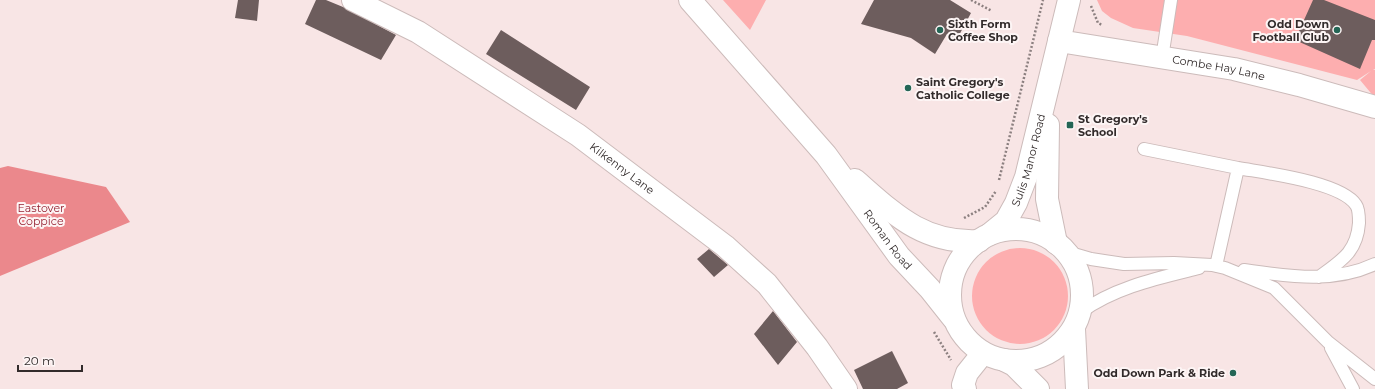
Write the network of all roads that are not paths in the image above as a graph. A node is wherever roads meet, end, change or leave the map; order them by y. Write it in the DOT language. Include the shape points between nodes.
graph roads {
  1 [pos="354,0"];
  2 [pos="690,0"];
  3 [pos="1069,0"];
  4 [pos="1171,0"];
  5 [pos="1059,41"];
  6 [pos="1162,58"];
  7 [pos="1050,76"];
  8 [pos="1375,107"];
  9 [pos="1144,149"];
  10 [pos="826,155"];
  11 [pos="1238,168"];
  12 [pos="984,238"];
  13 [pos="1062,248"];
  14 [pos="1375,264"];
  15 [pos="1218,266"];
  16 [pos="1319,277"];
  17 [pos="954,319"];
  18 [pos="1077,321"];
  19 [pos="1328,342"];
  20 [pos="983,354"];
  21 [pos="1004,360"];
  22 [pos="1375,379"];
  23 [pos="846,389"];
  24 [pos="965,389"];
  25 [pos="1038,389"];
  26 [pos="1077,389"];
  27 [pos="1353,389"];
  1 -- 23 [label="street, Kilkenny Lane" via="418,32 578,136 725,246 767,284 818,347"];
  2 -- 10 [label="street, Roman Road"];
  3 -- 5 [label="street, Sulis Manor Road"];
  4 -- 6 [label="lane"];
  5 -- 6 [label="street, Combe Hay Lane"];
  5 -- 7 [label="street, Sulis Manor Road"];
  6 -- 8 [label="street, Combe Hay Lane" via="1234,69"];
  7 -- 12 [label="street, Sulis Manor Road" via="1026,178 1016,203 1006,221"];
  7 -- 13 [label="street, Sulis Manor Road" via="1047,199"];
  9 -- 11 [label="lane"];
  10 -- 12 [label="street, Roman Road" via="898,218 919,230 959,242"];
  10 -- 17 [label="street, Roman Road" via="899,256"];
  11 -- 15 [label="lane"];
  11 -- 16 [label="lane" via="1319,184 1347,195 1357,206 1357,237 1350,253"];
  12 -- 13 [label="street" via="1025,229 1047,236"];
  12 -- 17 [label="street" via="964,252 954,268 950,302"];
  13 -- 15 [label="lane" via="1091,260 1118,264 1174,263"];
  13 -- 18 [label="street" via="1078,269 1083,287"];
  14 -- 16 [label="lane" via="1348,274"];
  15 -- 16 [label="lane" via="1283,276"];
  15 -- 18 [label="lane" via="1174,274 1112,293"];
  15 -- 19 [label="lane" via="1274,288"];
  17 -- 20 [label="street" via="962,335"];
  18 -- 21 [label="street" via="1061,345 1044,356 1023,362"];
  18 -- 26 [label="street"];
  19 -- 22 [label="lane"];
  19 -- 27 [label="lane"];
  20 -- 21 [label="street"];
  20 -- 24 [label="street" via="967,373 963,385"];
  21 -- 25 [label="street" via="1014,365"];
}
